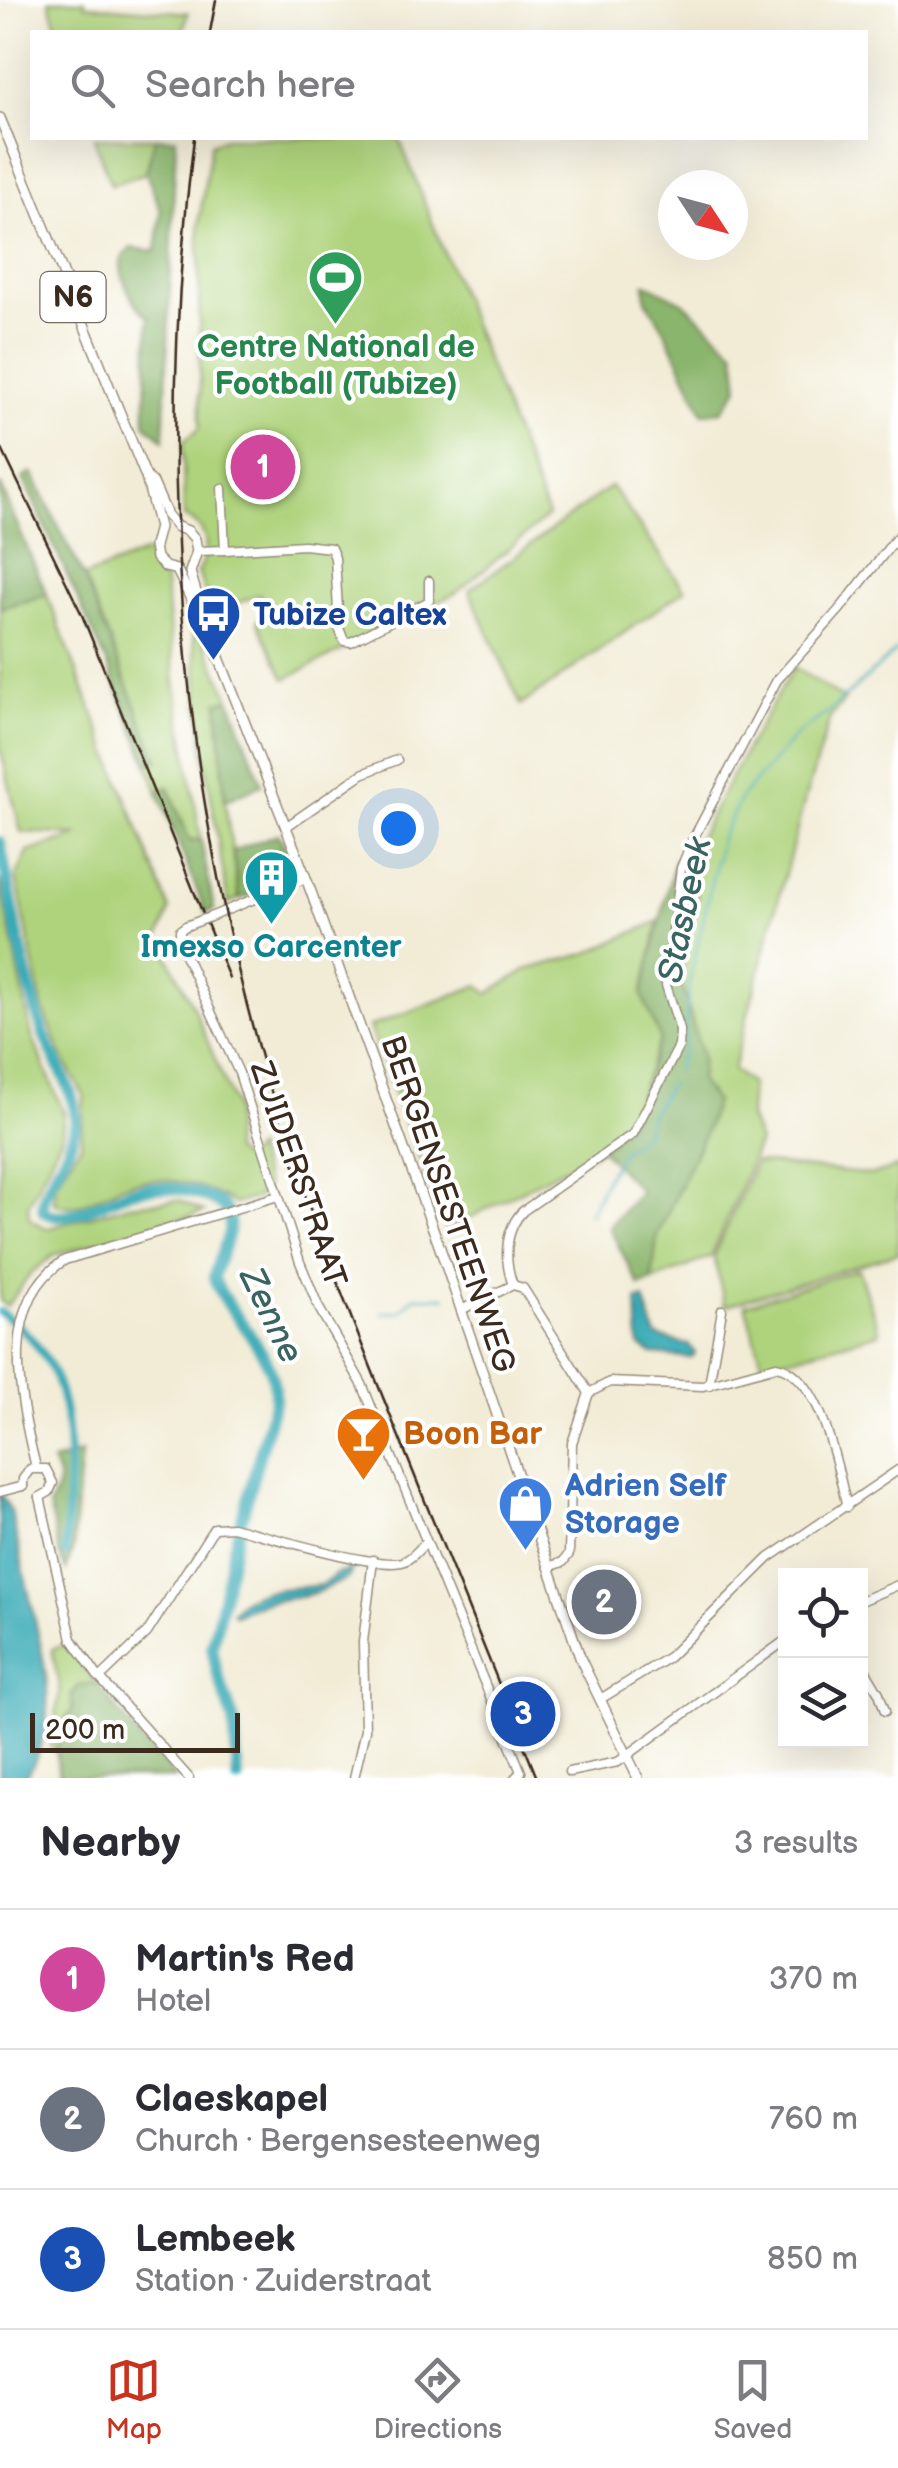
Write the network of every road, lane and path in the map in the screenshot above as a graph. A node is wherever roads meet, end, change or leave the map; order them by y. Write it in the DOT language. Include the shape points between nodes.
graph roads {
  1 [pos="0,118"];
  2 [pos="146,477"];
  3 [pos="222,488"];
  4 [pos="177,527"];
  5 [pos="160,534"];
  6 [pos="898,536"];
  7 [pos="197,550"];
  8 [pos="225,550"];
  9 [pos="191,564"];
  10 [pos="177,570"];
  11 [pos="428,582"];
  12 [pos="205,622"];
  13 [pos="397,760"];
  14 [pos="286,826"];
  15 [pos="306,878"];
  16 [pos="278,1196"];
  17 [pos="513,1285"];
  18 [pos="19,1297"];
  19 [pos="462,1310"];
  20 [pos="722,1310"];
  21 [pos="7,1349"];
  22 [pos="710,1385"];
  23 [pos="588,1392"];
  24 [pos="36,1467"];
  25 [pos="898,1470"];
  26 [pos="23,1486"];
  27 [pos="1,1492"];
  28 [pos="40,1497"];
  29 [pos="847,1507"];
  30 [pos="426,1542"];
  31 [pos="372,1560"];
  32 [pos="549,1567"];
  33 [pos="898,1586"];
  34 [pos="868,1599"];
  35 [pos="778,1646"];
  36 [pos="868,1674"];
  37 [pos="100,1678"];
  38 [pos="602,1698"];
  39 [pos="884,1712"];
  40 [pos="626,1753"];
  41 [pos="568,1772"];
  42 [pos="189,1778"];
  43 [pos="354,1778"];
  44 [pos="516,1778"];
  45 [pos="638,1778"];
  1 -- 2 [label="main road, N6"];
  2 -- 4 [label="main road, N6"];
  2 -- 5 [label="main road, N6"];
  3 -- 8 [label="street"];
  4 -- 5 [label="main road"];
  4 -- 7 [label="main road" via="192,535"];
  5 -- 10 [label="main road" via="156,558"];
  6 -- 17 [label="street" via="777,680 692,841 681,868 666,985 680,1046 633,1134 515,1219 507,1257"];
  7 -- 8 [label="street"];
  7 -- 9 [label="main road"];
  8 -- 11 [label="street" via="331,548 344,641 429,600"];
  9 -- 10 [label="main road"];
  9 -- 12 [label="main road"];
  10 -- 12 [label="main road"];
  12 -- 14 [label="main road, BERGENSESTEENWEG"];
  13 -- 14 [label="street" via="362,774"];
  14 -- 15 [label="main road, BERGENSESTEENWEG"];
  15 -- 16 [label="street, ZUIDERSTRAAT, bridge" via="180,930 180,944 239,1074"];
  15 -- 19 [label="main road, BERGENSESTEENWEG"];
  16 -- 18 [label="street" via="55,1264"];
  16 -- 30 [label="street, ZUIDERSTRAAT" via="319,1308 352,1362"];
  17 -- 19 [label="street"];
  17 -- 23 [label="street" via="524,1288"];
  19 -- 32 [label="main road, BERGENSESTEENWEG"];
  20 -- 22 [label="street"];
  21 -- 24 [label="street"];
  22 -- 23 [label="street" via="610,1382"];
  22 -- 29 [label="street" via="776,1366 800,1378 823,1418"];
  23 -- 32 [label="street" via="572,1443 569,1554"];
  24 -- 26 [label="street" via="25,1474"];
  24 -- 28 [label="street" via="52,1478"];
  25 -- 29 [label="street"];
  26 -- 27 [label="street"];
  26 -- 28 [label="street"];
  28 -- 37 [label="street" via="67,1626"];
  29 -- 38 [label="street" via="760,1566 669,1657"];
  30 -- 31 [label="street" via="398,1563"];
  30 -- 44 [label="street, ZUIDERSTRAAT" via="521,1772"];
  31 -- 37 [label="street" via="218,1526 147,1634"];
  31 -- 43 [label="street" via="363,1642 365,1730"];
  32 -- 38 [label="main road, BERGENSESTEENWEG" via="581,1660"];
  33 -- 34 [label="street"];
  35 -- 40 [label="street"];
  36 -- 39 [label="street"];
  37 -- 42 [label="street"];
  38 -- 40 [label="main road, BERGENSESTEENWEG"];
  40 -- 41 [label="street" via="618,1762"];
  40 -- 45 [label="main road, BERGENSESTEENWEG"];
}
